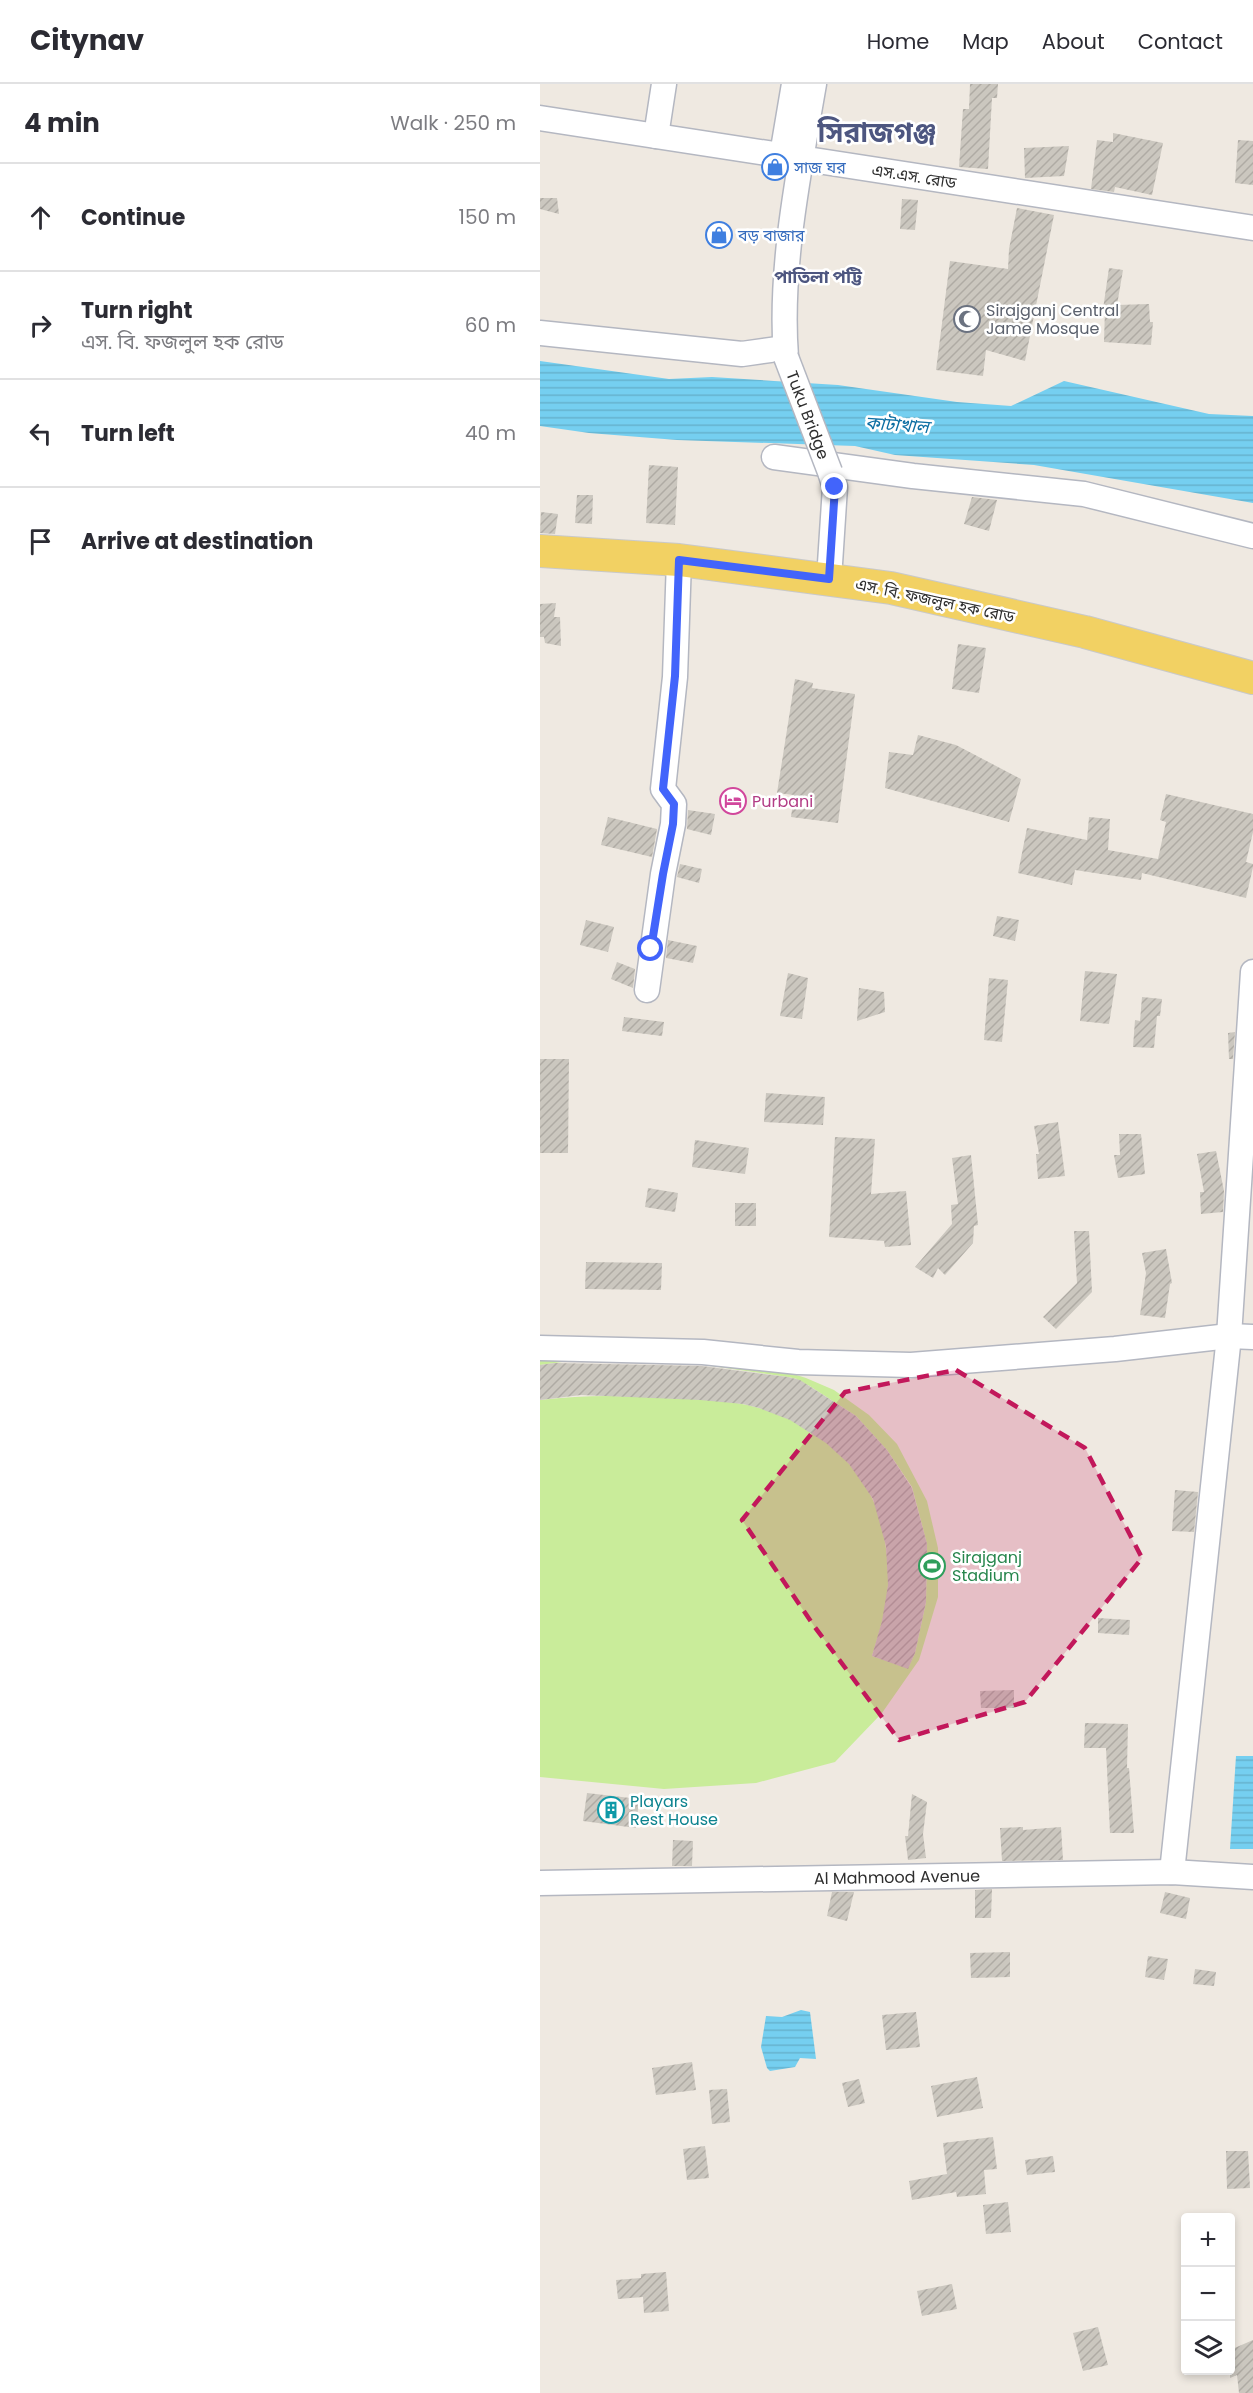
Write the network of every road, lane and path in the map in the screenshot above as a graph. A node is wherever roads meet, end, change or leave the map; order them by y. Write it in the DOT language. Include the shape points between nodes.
graph roads {
  1 [pos="664,84"];
  2 [pos="795,84"];
  3 [pos="814,84"];
  4 [pos="540,118"];
  5 [pos="656,136"];
  6 [pos="792,157"];
  7 [pos="1253,228"];
  8 [pos="540,333"];
  9 [pos="785,353"];
  10 [pos="774,457"];
  11 [pos="1253,536"];
  12 [pos="540,551"];
  13 [pos="679,560"];
  14 [pos="829,579"];
  15 [pos="1253,678"];
  16 [pos="1253,972"];
  17 [pos="647,990"];
  18 [pos="1241,1336"];
  19 [pos="540,1348"];
  20 [pos="1172,1872"];
  21 [pos="1253,1877"];
  22 [pos="540,1883"];
  1 -- 5 [label="street"];
  2 -- 6 [label="street"];
  3 -- 6 [label="street"];
  4 -- 5 [label="street, এস.এস. রোড"];
  5 -- 6 [label="street, এস.এস. রোড"];
  6 -- 7 [label="street, এস.এস. রোড"];
  6 -- 9 [label="street, Tuku Bridge" via="783,302"];
  8 -- 9 [label="street" via="742,354"];
  9 -- 14 [label="street, Tuku Bridge, bridge" via="835,487"];
  10 -- 11 [label="street" via="1084,494"];
  12 -- 13 [label="main road, এস. বি. ফজলুল হক রোড"];
  13 -- 14 [label="main road, এস. বি. ফজলুল হক রোড"];
  13 -- 17 [label="street" via="675,676 663,789 674,804 673,824"];
  14 -- 15 [label="main road, এস. বি. ফজলুল হক রোড" via="891,588 1084,632"];
  16 -- 18 [label="street"];
  18 -- 19 [label="street" via="911,1365 798,1362 703,1352"];
  18 -- 20 [label="street"];
  20 -- 21 [label="street, Al Mahmood Avenue"];
  20 -- 22 [label="street, Al Mahmood Avenue"];
}
